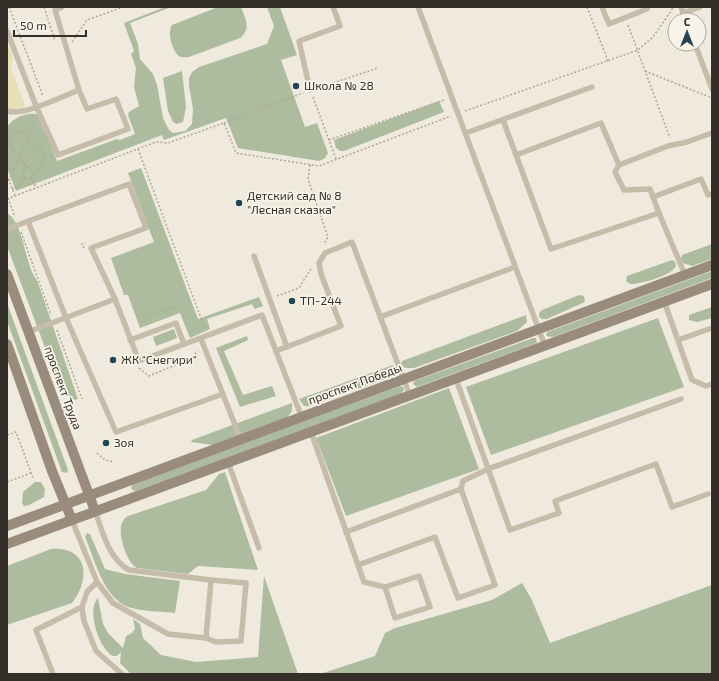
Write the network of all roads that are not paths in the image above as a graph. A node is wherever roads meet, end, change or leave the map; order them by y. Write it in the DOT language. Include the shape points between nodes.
graph roads {
  1 [pos="62,7"];
  2 [pos="333,7"];
  3 [pos="418,7"];
  4 [pos="602,7"];
  5 [pos="648,7"];
  6 [pos="700,7"];
  7 [pos="682,10"];
  8 [pos="7,31"];
  9 [pos="698,52"];
  10 [pos="592,87"];
  11 [pos="712,89"];
  12 [pos="79,90"];
  13 [pos="310,90"];
  14 [pos="35,104"];
  15 [pos="7,111"];
  16 [pos="503,120"];
  17 [pos="466,133"];
  18 [pos="712,133"];
  19 [pos="516,155"];
  20 [pos="619,165"];
  21 [pos="712,194"];
  22 [pos="653,197"];
  23 [pos="659,212"];
  24 [pos="28,221"];
  25 [pos="7,229"];
  26 [pos="254,256"];
  27 [pos="712,265"];
  28 [pos="515,267"];
  29 [pos="7,274"];
  30 [pos="685,275"];
  31 [pos="712,284"];
  32 [pos="115,300"];
  33 [pos="664,301"];
  34 [pos="380,317"];
  35 [pos="66,318"];
  36 [pos="712,328"];
  37 [pos="539,330"];
  38 [pos="28,332"];
  39 [pos="201,339"];
  40 [pos="130,340"];
  41 [pos="678,340"];
  42 [pos="7,344"];
  43 [pos="184,344"];
  44 [pos="545,346"];
  45 [pos="287,347"];
  46 [pos="276,352"];
  47 [pos="456,379"];
  48 [pos="404,380"];
  49 [pos="712,384"];
  50 [pos="223,394"];
  51 [pos="410,396"];
  52 [pos="681,399"];
  53 [pos="302,418"];
  54 [pos="310,432"];
  55 [pos="241,440"];
  56 [pos="228,462"];
  57 [pos="488,469"];
  58 [pos="461,489"];
  59 [pos="708,494"];
  60 [pos="89,495"];
  61 [pos="65,504"];
  62 [pos="95,511"];
  63 [pos="72,520"];
  64 [pos="7,526"];
  65 [pos="346,532"];
  66 [pos="7,544"];
  67 [pos="260,548"];
  68 [pos="358,565"];
  69 [pos="211,580"];
  70 [pos="98,582"];
  71 [pos="385,588"];
  72 [pos="82,607"];
  73 [pos="206,638"];
  74 [pos="52,674"];
  75 [pos="122,674"];
  1 -- 12 [label="lane" via="55,10"];
  2 -- 13 [label="lane" via="340,26 298,41"];
  3 -- 17 [label="lane"];
  4 -- 5 [label="lane" via="609,24"];
  6 -- 7 [label="lane"];
  8 -- 14 [label="lane"];
  9 -- 11 [label="lane"];
  10 -- 16 [label="lane"];
  12 -- 14 [label="lane"];
  12 -- 14 [label="lane" via="88,110 116,99 128,129 58,155"];
  14 -- 15 [label="lane" via="16,113"];
  16 -- 17 [label="lane"];
  16 -- 19 [label="lane"];
  17 -- 28 [label="lane"];
  18 -- 20 [label="lane"];
  19 -- 20 [label="lane" via="601,123"];
  19 -- 23 [label="lane" via="551,249"];
  20 -- 22 [label="lane" via="616,172 624,190 650,189"];
  21 -- 22 [label="lane" via="708,195 701,179"];
  22 -- 23 [label="lane"];
  23 -- 30 [label="lane"];
  24 -- 25 [label="lane"];
  24 -- 32 [label="lane" via="129,184 146,228 91,248"];
  24 -- 35 [label="lane"];
  26 -- 45 [label="lane"];
  27 -- 30 [label="main road, проспект Победы"];
  28 -- 34 [label="lane"];
  28 -- 37 [label="lane"];
  29 -- 38 [label="main road, проспект Труда"];
  30 -- 37 [label="main road, проспект Победы"];
  31 -- 33 [label="main road"];
  32 -- 35 [label="lane"];
  32 -- 40 [label="lane"];
  33 -- 41 [label="lane"];
  33 -- 44 [label="main road"];
  34 -- 45 [label="lane" via="352,242 325,253 319,263 341,326"];
  34 -- 48 [label="lane"];
  35 -- 38 [label="lane"];
  35 -- 50 [label="lane" via="116,432"];
  36 -- 41 [label="lane"];
  37 -- 44 [label="lane"];
  37 -- 48 [label="main road, проспект Победы"];
  38 -- 60 [label="main road, проспект Труда"];
  39 -- 43 [label="lane"];
  39 -- 46 [label="lane" via="262,315"];
  39 -- 50 [label="lane"];
  40 -- 43 [label="lane" via="139,361"];
  40 -- 43 [label="lane" via="176,323"];
  41 -- 49 [label="lane" via="692,380 706,386"];
  42 -- 61 [label="main road"];
  44 -- 47 [label="main road"];
  45 -- 46 [label="lane"];
  46 -- 53 [label="lane"];
  47 -- 51 [label="main road"];
  47 -- 57 [label="lane"];
  48 -- 51 [label="lane"];
  48 -- 53 [label="main road, проспект Победы"];
  50 -- 55 [label="lane"];
  51 -- 54 [label="main road"];
  52 -- 57 [label="lane"];
  53 -- 55 [label="main road, проспект Победы"];
  54 -- 56 [label="main road"];
  54 -- 65 [label="lane"];
  55 -- 60 [label="main road, проспект Победы"];
  56 -- 62 [label="main road"];
  56 -- 67 [label="lane"];
  57 -- 58 [label="lane" via="463,481"];
  57 -- 59 [label="lane" via="510,530 559,512 555,501 656,464 672,507"];
  58 -- 65 [label="lane"];
  58 -- 68 [label="lane" via="495,585 458,598 435,537"];
  60 -- 61 [label="main road, проспект Победы"];
  60 -- 62 [label="main road, проспект Труда"];
  61 -- 63 [label="main road"];
  61 -- 64 [label="main road, проспект Победы"];
  62 -- 63 [label="main road"];
  62 -- 69 [label="lane" via="112,554 119,564 129,570"];
  63 -- 66 [label="main road"];
  63 -- 70 [label="lane"];
  65 -- 68 [label="lane"];
  68 -- 71 [label="lane" via="364,582"];
  69 -- 73 [label="lane"];
  69 -- 73 [label="lane" via="246,584 241,641 216,642"];
  70 -- 72 [label="lane" via="87,592"];
  70 -- 73 [label="lane" via="114,603 168,634"];
  71 -- 71 [label="lane" via="419,576 430,607 395,618"];
  72 -- 74 [label="lane" via="36,630"];
  72 -- 75 [label="lane" via="86,627 96,651"];
}
